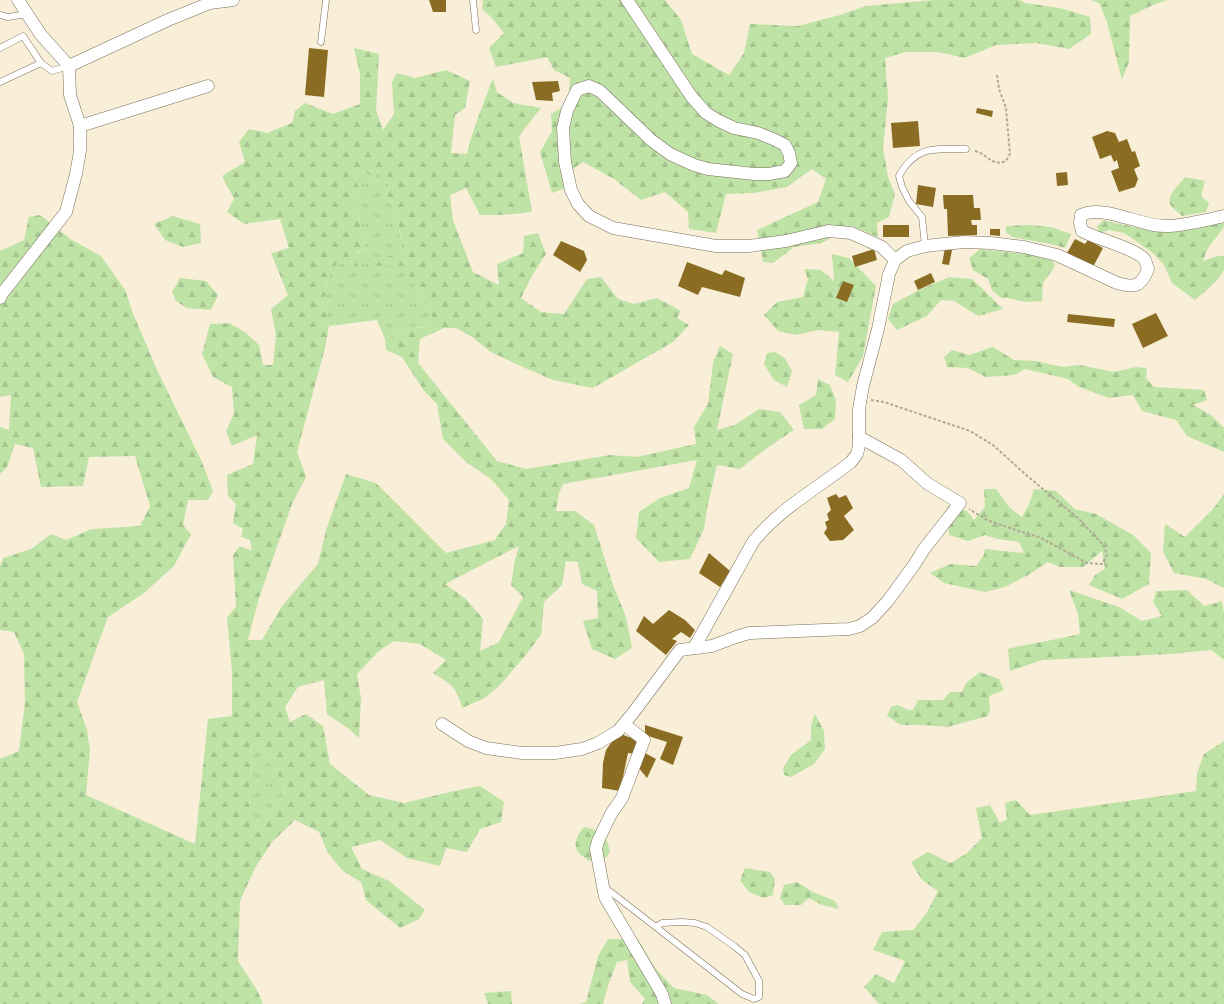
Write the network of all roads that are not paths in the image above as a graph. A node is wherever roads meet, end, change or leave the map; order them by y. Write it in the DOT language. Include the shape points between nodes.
graph roads {
  1 [pos="18,0"];
  2 [pos="233,0"];
  3 [pos="326,0"];
  4 [pos="473,0"];
  5 [pos="627,0"];
  6 [pos="27,14"];
  7 [pos="0,15"];
  8 [pos="476,30"];
  9 [pos="321,42"];
  10 [pos="0,48"];
  11 [pos="41,63"];
  12 [pos="69,66"];
  13 [pos="0,82"];
  14 [pos="208,86"];
  15 [pos="80,126"];
  16 [pos="966,149"];
  17 [pos="1224,216"];
  18 [pos="925,246"];
  19 [pos="895,260"];
  20 [pos="0,298"];
  21 [pos="859,437"];
  22 [pos="694,648"];
  23 [pos="442,724"];
  24 [pos="624,724"];
  25 [pos="602,885"];
  26 [pos="656,927"];
  27 [pos="665,1004"];
  1 -- 6 [label="street"];
  2 -- 12 [label="street" via="210,3"];
  3 -- 9 [label="lane"];
  4 -- 8 [label="lane"];
  5 -- 19 [label="street" via="691,96 706,113 734,128 758,133 779,142 785,146 791,163 785,171 769,174 708,169 694,165 670,154 651,140 600,91 589,86 577,90 567,111 563,128 571,190 578,204 589,216 613,228 716,246 749,246 828,231 851,233 882,248"];
  6 -- 7 [label="lane" via="8,17"];
  6 -- 12 [label="street" via="41,35"];
  10 -- 11 [label="lane" via="23,36"];
  11 -- 12 [label="lane" via="52,71"];
  11 -- 13 [label="lane"];
  12 -- 15 [label="street" via="70,95"];
  14 -- 15 [label="street"];
  15 -- 20 [label="street" via="80,151 66,212"];
  16 -- 18 [label="lane" via="926,150 904,166 899,176 909,201 922,217"];
  17 -- 18 [label="street" via="1169,226 1149,224 1100,212 1081,215 1082,231 1134,252 1144,259 1148,269 1144,279 1137,285 1128,286 1057,255 1024,247 964,242"];
  18 -- 19 [label="street" via="907,252"];
  19 -- 21 [label="street" via="889,274 863,386"];
  21 -- 22 [label="street" via="857,454 851,462 777,516 752,542"];
  21 -- 22 [label="street" via="901,460 928,484 960,503 886,602 872,618 860,626 849,629 749,633 712,646"];
  22 -- 24 [label="street" via="680,650"];
  23 -- 24 [label="street" via="468,741 486,748 522,753 555,753 582,749 598,743 618,731"];
  24 -- 25 [label="street" via="644,740 622,798 598,841 596,849"];
  25 -- 26 [label="lane"];
  25 -- 27 [label="street" via="611,910 662,994"];
  26 -- 26 [label="lane" via="742,994 754,999 759,997 760,981 744,955 707,926 682,922 662,923"];
}
